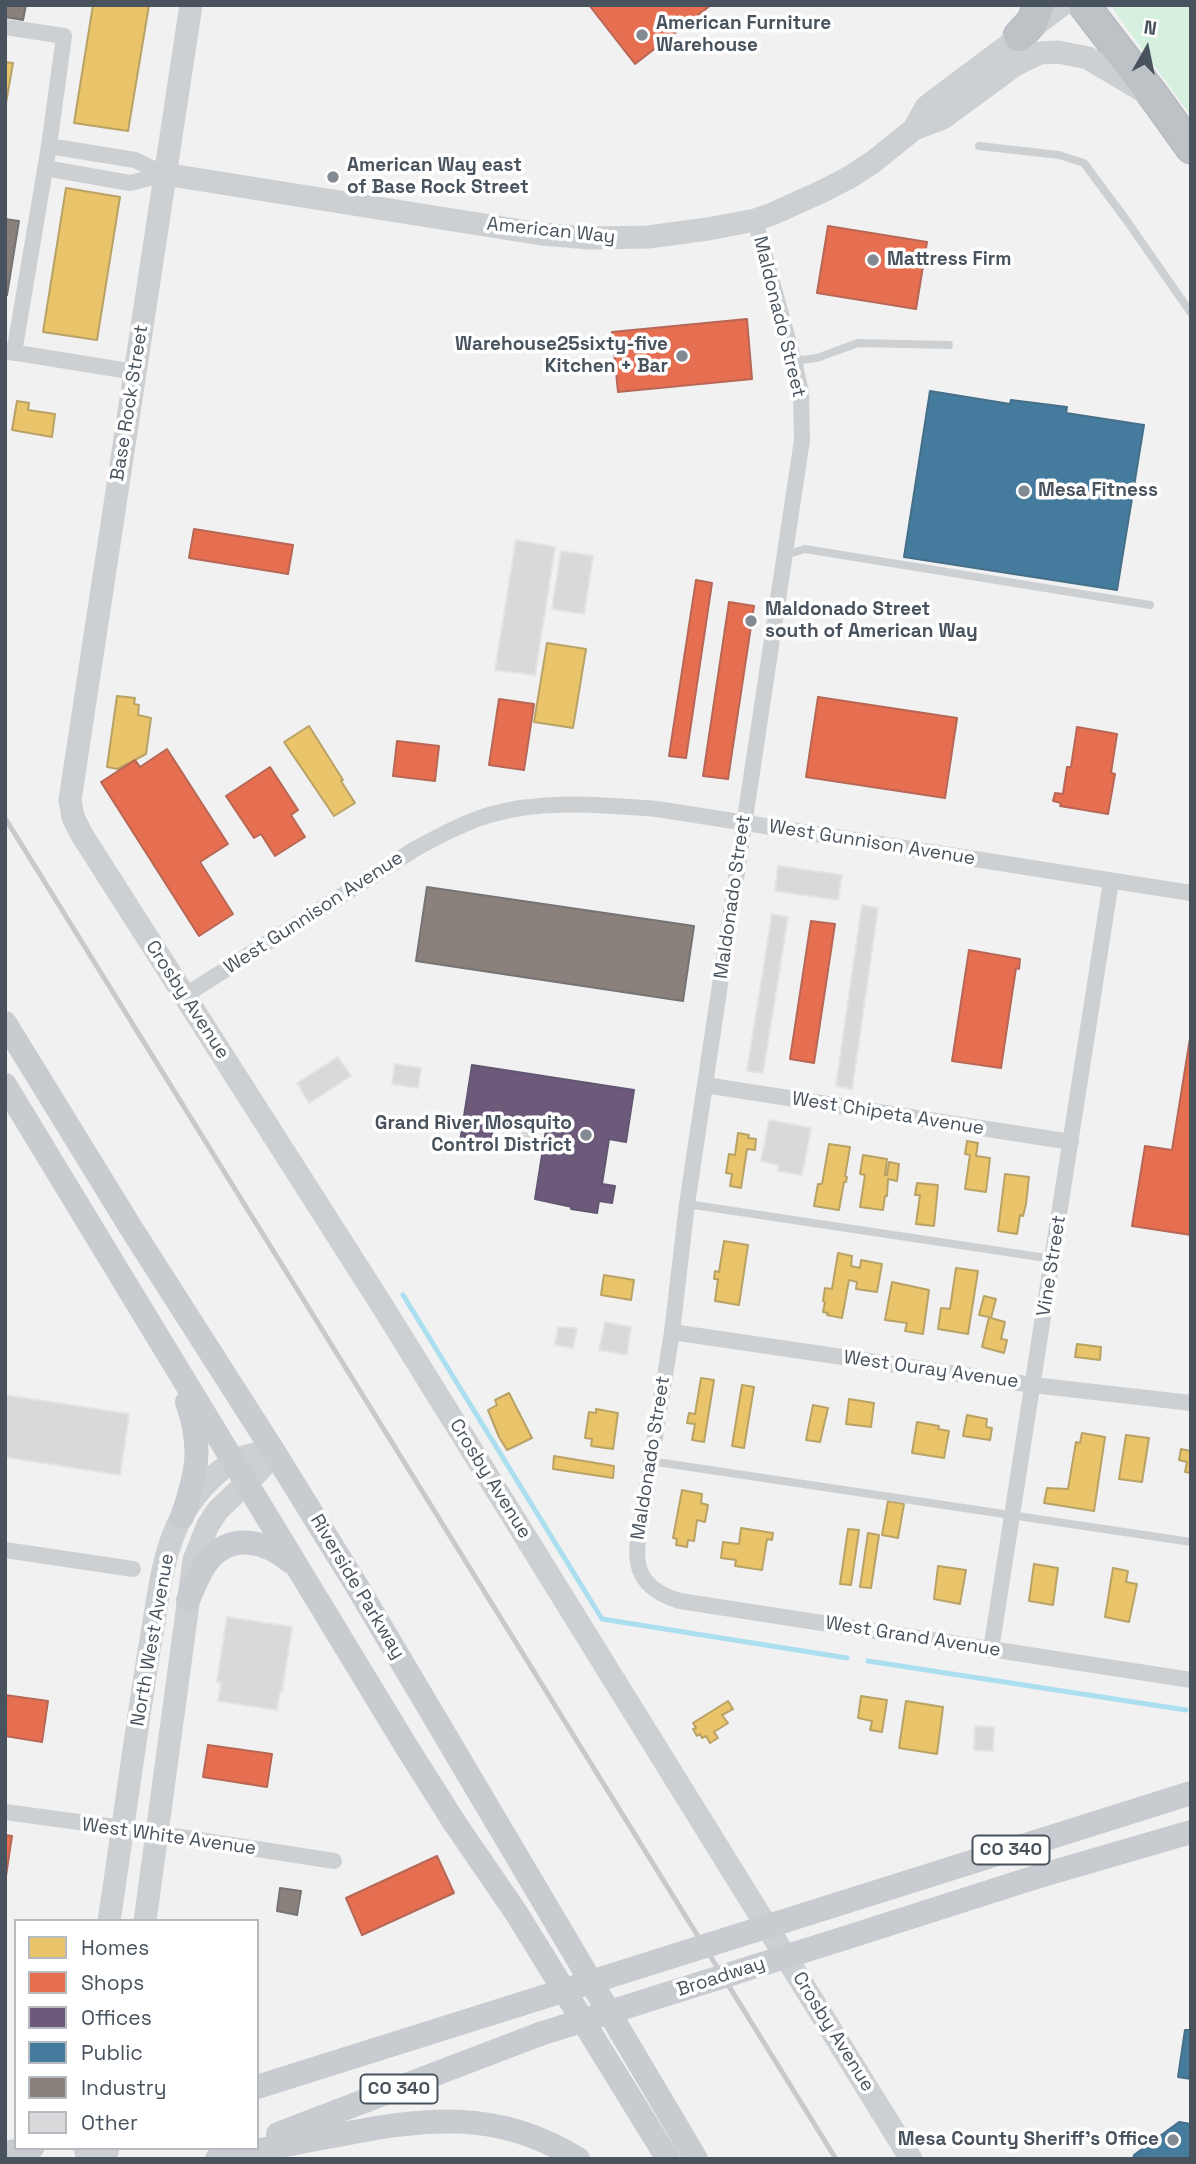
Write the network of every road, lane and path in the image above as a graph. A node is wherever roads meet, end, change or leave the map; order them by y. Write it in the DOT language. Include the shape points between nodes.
graph roads {
  1 [pos="191,5"];
  2 [pos="1039,5"];
  3 [pos="1062,5"];
  4 [pos="1084,5"];
  5 [pos="5,27"];
  6 [pos="1019,36"];
  7 [pos="1156,99"];
  8 [pos="914,129"];
  9 [pos="48,146"];
  10 [pos="979,146"];
  11 [pos="1191,148"];
  12 [pos="45,169"];
  13 [pos="164,174"];
  14 [pos="755,220"];
  15 [pos="1191,313"];
  16 [pos="949,345"];
  17 [pos="10,352"];
  18 [pos="794,361"];
  19 [pos="135,372"];
  20 [pos="785,555"];
  21 [pos="1150,605"];
  22 [pos="70,800"];
  23 [pos="744,823"];
  24 [pos="1111,881"];
  25 [pos="1191,893"];
  26 [pos="184,996"];
  27 [pos="5,1023"];
  28 [pos="5,1085"];
  29 [pos="705,1086"];
  30 [pos="1071,1142"];
  31 [pos="687,1204"];
  32 [pos="1053,1259"];
  33 [pos="672,1332"];
  34 [pos="172,1362"];
  35 [pos="1033,1385"];
  36 [pos="1191,1403"];
  37 [pos="274,1452"];
  38 [pos="233,1461"];
  39 [pos="650,1461"];
  40 [pos="247,1484"];
  41 [pos="1013,1515"];
  42 [pos="182,1517"];
  43 [pos="1191,1542"];
  44 [pos="5,1550"];
  45 [pos="133,1569"];
  46 [pos="298,1569"];
  47 [pos="643,1577"];
  48 [pos="188,1600"];
  49 [pos="991,1650"];
  50 [pos="1191,1680"];
  51 [pos="1191,1793"];
  52 [pos="5,1812"];
  53 [pos="124,1828"];
  54 [pos="1191,1832"];
  55 [pos="157,1833"];
  56 [pos="334,1861"];
  57 [pos="109,1919"];
  58 [pos="145,1919"];
  59 [pos="297,2074"];
  60 [pos="259,2081"];
  61 [pos="259,2086"];
  62 [pos="259,2140"];
  63 [pos="228,2150"];
  64 [pos="202,2159"];
  65 [pos="217,2159"];
  66 [pos="578,2159"];
  67 [pos="668,2159"];
  68 [pos="696,2159"];
  69 [pos="911,2159"];
  1 -- 13 [label="street, Base Rock Street"];
  2 -- 6 [label="highway"];
  3 -- 6 [label="street, American Way"];
  4 -- 7 [label="highway"];
  5 -- 9 [label="street" via="64,36"];
  6 -- 8 [label="street, American Way" via="926,107"];
  7 -- 8 [label="street, American Way" via="1088,58 1040,53 1015,65 943,118"];
  7 -- 11 [label="highway"];
  8 -- 14 [label="street, American Way" via="850,177"];
  9 -- 12 [label="street"];
  9 -- 13 [label="street" via="135,160"];
  10 -- 15 [label="lane" via="1059,155 1084,163"];
  12 -- 13 [label="street" via="130,183"];
  12 -- 17 [label="street"];
  13 -- 14 [label="street, American Way" via="589,238 658,236"];
  13 -- 19 [label="street, Base Rock Street"];
  14 -- 18 [label="street, Maldonado Street"];
  16 -- 18 [label="lane" via="858,343"];
  17 -- 19 [label="street"];
  18 -- 20 [label="street, Maldonado Street" via="801,392 802,440"];
  19 -- 22 [label="street, Base Rock Street"];
  20 -- 21 [label="lane" via="805,549"];
  20 -- 23 [label="street, Maldonado Street"];
  22 -- 26 [label="street, Crosby Avenue" via="82,835"];
  23 -- 24 [label="street, West Gunnison Avenue"];
  23 -- 26 [label="street, West Gunnison Avenue" via="602,805 538,806 489,815 415,849"];
  23 -- 29 [label="street, Maldonado Street"];
  24 -- 25 [label="street, West Gunnison Avenue"];
  24 -- 30 [label="street, Vine Street"];
  26 -- 69 [label="street, Crosby Avenue" via="571,1607"];
  27 -- 37 [label="main road, Riverside Parkway"];
  28 -- 34 [label="main road"];
  29 -- 30 [label="street, West Chipeta Avenue"];
  29 -- 31 [label="street, Maldonado Street"];
  30 -- 32 [label="street, Vine Street"];
  31 -- 32 [label="lane"];
  31 -- 33 [label="street, Maldonado Street"];
  32 -- 35 [label="street, Vine Street"];
  33 -- 35 [label="street, West Ouray Avenue"];
  33 -- 39 [label="street, Maldonado Street"];
  34 -- 38 [label="main road"];
  34 -- 42 [label="main road" via="193,1418 197,1446 196,1473"];
  35 -- 36 [label="street, West Ouray Avenue"];
  35 -- 41 [label="street, Vine Street"];
  37 -- 38 [label="street, North West Avenue"];
  37 -- 40 [label="street, North West Avenue"];
  37 -- 68 [label="main road, Riverside Parkway"];
  38 -- 40 [label="main road"];
  38 -- 42 [label="street, North West Avenue" via="208,1482"];
  39 -- 41 [label="lane"];
  39 -- 47 [label="street, Maldonado Street" via="636,1555"];
  40 -- 46 [label="main road"];
  40 -- 48 [label="street, North West Avenue" via="208,1525 194,1560"];
  41 -- 43 [label="lane"];
  41 -- 49 [label="street, Vine Street"];
  42 -- 53 [label="street, North West Avenue" via="161,1580"];
  44 -- 45 [label="street"];
  46 -- 48 [label="main road" via="271,1548 237,1542 207,1562"];
  46 -- 67 [label="main road"];
  47 -- 49 [label="street, West Grand Avenue" via="664,1597 680,1601"];
  48 -- 55 [label="street, North West Avenue"];
  49 -- 50 [label="street, West Grand Avenue"];
  51 -- 59 [label="main road, Broadway / CO 340, bridge"];
  52 -- 53 [label="street, West White Avenue"];
  53 -- 55 [label="street, West White Avenue"];
  53 -- 57 [label="street, North West Avenue"];
  54 -- 62 [label="main road, Broadway / CO 340, bridge" via="540,2034"];
  55 -- 56 [label="street, West White Avenue"];
  55 -- 58 [label="street, North West Avenue"];
  59 -- 60 [label="main road"];
  59 -- 61 [label="main road, Broadway / CO 340"];
  63 -- 64 [label="main road"];
  65 -- 66 [label="main road" via="370,2128 444,2120 532,2136"];
}
